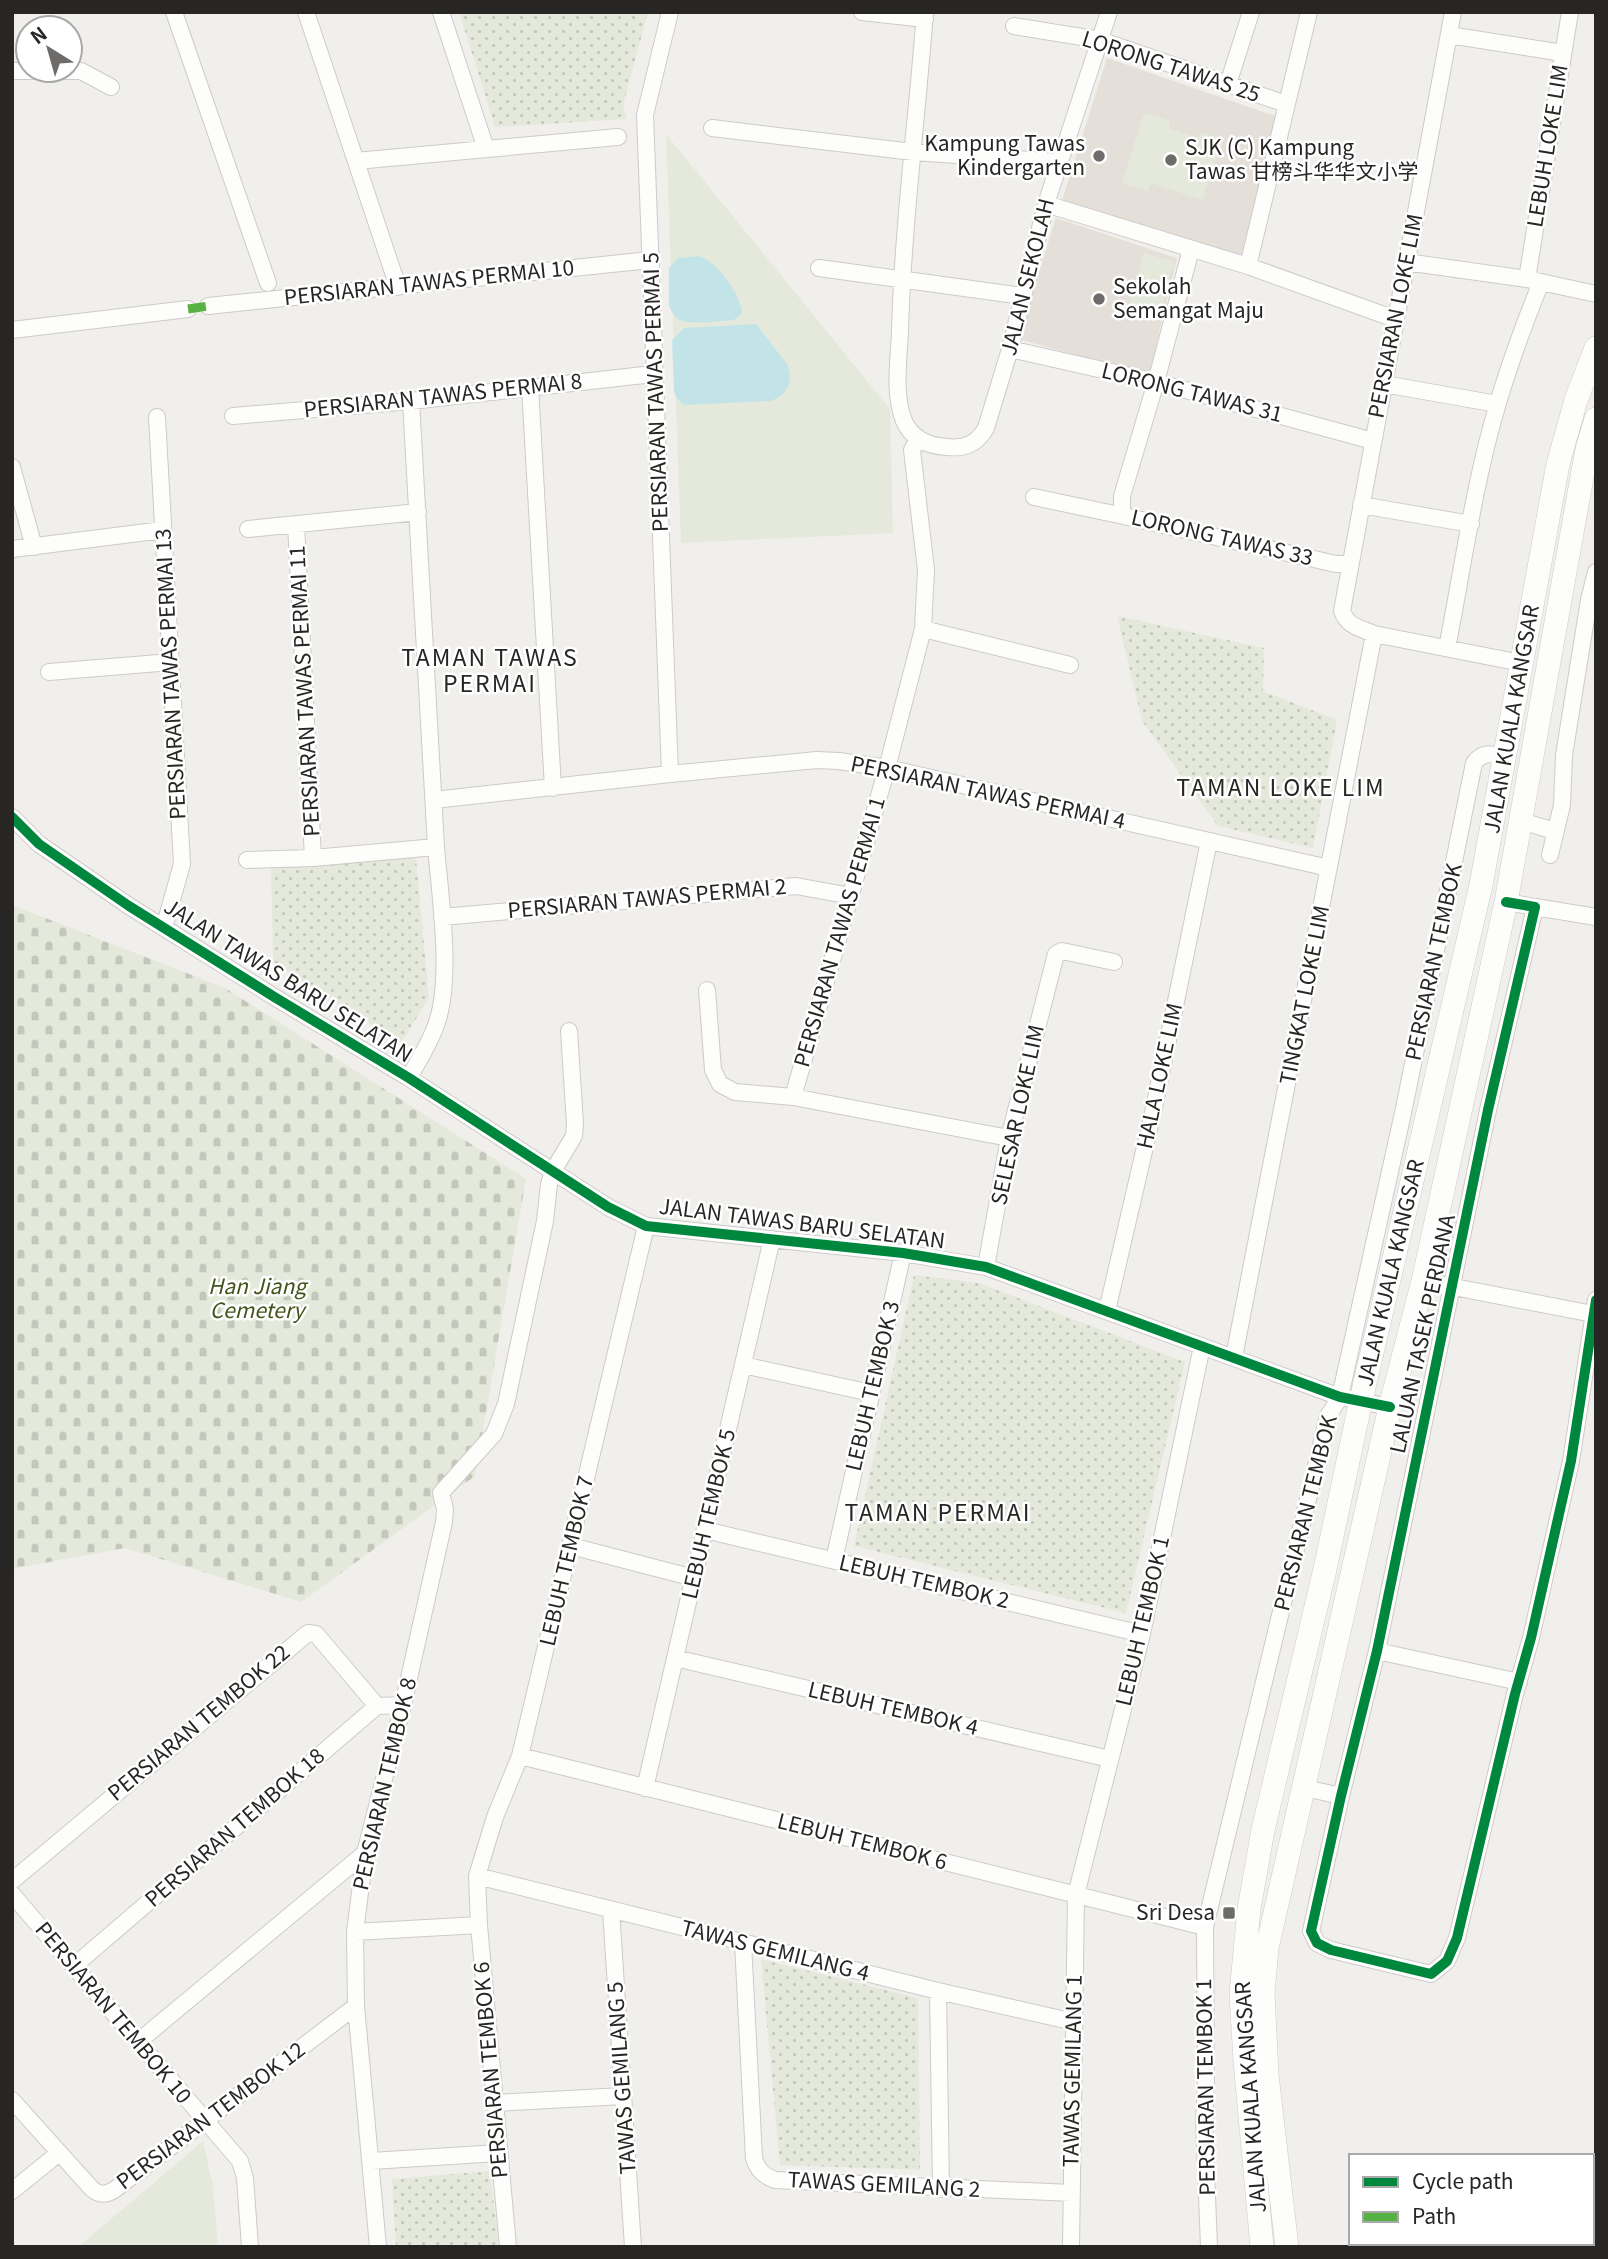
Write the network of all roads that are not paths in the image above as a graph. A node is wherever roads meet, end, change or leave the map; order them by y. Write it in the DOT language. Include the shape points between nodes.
graph roads {
  1 [pos="174,12"];
  2 [pos="306,12"];
  3 [pos="441,12"];
  4 [pos="670,12"];
  5 [pos="862,12"];
  6 [pos="1109,12"];
  7 [pos="1251,12"];
  8 [pos="1309,12"];
  9 [pos="1453,12"];
  10 [pos="1570,12"];
  11 [pos="925,16"];
  12 [pos="1014,26"];
  13 [pos="1449,35"];
  14 [pos="1100,40"];
  15 [pos="1563,53"];
  16 [pos="84,73"];
  17 [pos="1228,84"];
  18 [pos="111,87"];
  19 [pos="1286,104"];
  20 [pos="712,128"];
  21 [pos="618,137"];
  22 [pos="486,149"];
  23 [pos="913,152"];
  24 [pos="356,161"];
  25 [pos="1060,162"];
  26 [pos="1046,204"];
  27 [pos="1191,248"];
  28 [pos="650,260"];
  29 [pos="1406,262"];
  30 [pos="1248,266"];
  31 [pos="819,268"];
  32 [pos="901,279"];
  33 [pos="1534,281"];
  34 [pos="268,283"];
  35 [pos="398,287"];
  36 [pos="1596,295"];
  37 [pos="1023,296"];
  38 [pos="208,306"];
  39 [pos="188,309"];
  40 [pos="1395,319"];
  41 [pos="12,330"];
  42 [pos="1596,348"];
  43 [pos="1010,349"];
  44 [pos="653,374"];
  45 [pos="1156,382"];
  46 [pos="1384,384"];
  47 [pos="530,387"];
  48 [pos="411,401"];
  49 [pos="1497,404"];
  50 [pos="233,416"];
  51 [pos="157,417"];
  52 [pos="1596,419"];
  53 [pos="1373,441"];
  54 [pos="914,447"];
  55 [pos="12,467"];
  56 [pos="1034,497"];
  57 [pos="1361,505"];
  58 [pos="418,512"];
  59 [pos="1119,515"];
  60 [pos="296,524"];
  61 [pos="1471,524"];
  62 [pos="248,529"];
  63 [pos="163,530"];
  64 [pos="34,547"];
  65 [pos="12,550"];
  66 [pos="1349,564"];
  67 [pos="1596,572"];
  68 [pos="1562,594"];
  69 [pos="1589,600"];
  70 [pos="923,629"];
  71 [pos="1374,634"];
  72 [pos="1447,648"];
  73 [pos="171,662"];
  74 [pos="1521,663"];
  75 [pos="1070,664"];
  76 [pos="49,672"];
  77 [pos="1505,757"];
  78 [pos="887,768"];
  79 [pos="670,774"];
  80 [pos="553,788"];
  81 [pos="434,800"];
  82 [pos="12,817"];
  83 [pos="1521,821"];
  84 [pos="1555,831"];
  85 [pos="1209,841"];
  86 [pos="436,847"];
  87 [pos="1550,855"];
  88 [pos="313,858"];
  89 [pos="247,860"];
  90 [pos="1329,868"];
  91 [pos="851,896"];
  92 [pos="1506,902"];
  93 [pos="1535,907"];
  94 [pos="442,917"];
  95 [pos="1596,917"];
  96 [pos="164,928"];
  97 [pos="1114,962"];
  98 [pos="707,990"];
  99 [pos="569,1031"];
  100 [pos="409,1078"];
  101 [pos="793,1097"];
  102 [pos="1009,1138"];
  103 [pos="553,1171"];
  104 [pos="646,1226"];
  105 [pos="772,1239"];
  106 [pos="903,1253"];
  107 [pos="986,1267"];
  108 [pos="1423,1281"];
  109 [pos="1452,1286"];
  110 [pos="1595,1307"];
  111 [pos="1107,1311"];
  112 [pos="1202,1346"];
  113 [pos="1234,1357"];
  114 [pos="743,1365"];
  115 [pos="872,1392"];
  116 [pos="1351,1398"];
  117 [pos="1390,1407"];
  118 [pos="705,1530"];
  119 [pos="571,1546"];
  120 [pos="834,1560"];
  121 [pos="694,1578"];
  122 [pos="1142,1634"];
  123 [pos="1377,1651"];
  124 [pos="675,1658"];
  125 [pos="1519,1682"];
  126 [pos="403,1705"];
  127 [pos="377,1706"];
  128 [pos="1287,1733"];
  129 [pos="520,1756"];
  130 [pos="1111,1759"];
  131 [pos="645,1788"];
  132 [pos="1305,1788"];
  133 [pos="1340,1796"];
  134 [pos="1263,1830"];
  135 [pos="365,1853"];
  136 [pos="477,1876"];
  137 [pos="12,1881"];
  138 [pos="477,1893"];
  139 [pos="12,1894"];
  140 [pos="1076,1895"];
  141 [pos="611,1910"];
  142 [pos="479,1925"];
  143 [pos="1205,1927"];
  144 [pos="355,1932"];
  145 [pos="743,1943"];
  146 [pos="74,1966"];
  147 [pos="938,1992"];
  148 [pos="356,2006"];
  149 [pos="1074,2022"];
  150 [pos="139,2041"];
  151 [pos="623,2096"];
  152 [pos="12,2100"];
  153 [pos="495,2103"];
  154 [pos="205,2120"];
  155 [pos="59,2153"];
  156 [pos="498,2153"];
  157 [pos="371,2161"];
  158 [pos="941,2189"];
  159 [pos="12,2191"];
  160 [pos="1072,2193"];
  161 [pos="250,2247"];
  162 [pos="378,2247"];
  163 [pos="508,2247"];
  164 [pos="633,2247"];
  165 [pos="1071,2247"];
  166 [pos="1209,2247"];
  167 [pos="1262,2247"];
  168 [pos="1287,2247"];
  1 -- 34 [label="street"];
  2 -- 24 [label="street"];
  3 -- 22 [label="street"];
  4 -- 28 [label="street, PERSIARAN TAWAS PERMAI 5" via="645,115"];
  5 -- 11 [label="street"];
  6 -- 14 [label="street, JALAN SEKOLAH"];
  7 -- 17 [label="street"];
  8 -- 19 [label="street"];
  9 -- 13 [label="street, PERSIARAN LOKE LIM"];
  10 -- 15 [label="street, LEBUH LOKE LIM"];
  11 -- 23 [label="street"];
  12 -- 14 [label="street, LORONG TAWAS 25"];
  13 -- 15 [label="street"];
  13 -- 29 [label="street, PERSIARAN LOKE LIM"];
  14 -- 17 [label="street, LORONG TAWAS 25"];
  14 -- 25 [label="street, JALAN SEKOLAH"];
  15 -- 33 [label="street, LEBUH LOKE LIM"];
  16 -- 18 [label="street"];
  17 -- 19 [label="street, LORONG TAWAS 25"];
  19 -- 30 [label="street"];
  20 -- 23 [label="street"];
  21 -- 22 [label="street"];
  22 -- 24 [label="street"];
  23 -- 25 [label="street"];
  23 -- 32 [label="street"];
  24 -- 35 [label="street"];
  25 -- 26 [label="street, JALAN SEKOLAH"];
  26 -- 27 [label="street"];
  26 -- 37 [label="street, JALAN SEKOLAH"];
  27 -- 30 [label="street"];
  27 -- 45 [label="street, LORONG TAWAS 33"];
  28 -- 35 [label="street, PERSIARAN TAWAS PERMAI 10"];
  28 -- 44 [label="street, PERSIARAN TAWAS PERMAI 5"];
  29 -- 33 [label="street"];
  29 -- 40 [label="street, PERSIARAN LOKE LIM"];
  30 -- 40 [label="street"];
  31 -- 32 [label="street"];
  32 -- 37 [label="street"];
  32 -- 54 [label="street" via="898,393"];
  33 -- 36 [label="street"];
  33 -- 49 [label="street, LEBUH LOKE LIM"];
  35 -- 38 [label="street, PERSIARAN TAWAS PERMAI 10"];
  37 -- 43 [label="street, JALAN SEKOLAH"];
  39 -- 41 [label="street"];
  40 -- 46 [label="street, PERSIARAN LOKE LIM"];
  42 -- 74 [label="highway, JALAN KUALA KANGSAR" via="1558,464"];
  43 -- 45 [label="street, LORONG TAWAS 31"];
  43 -- 54 [label="street, JALAN SEKOLAH" via="986,428 977,440 962,448"];
  44 -- 47 [label="street, PERSIARAN TAWAS PERMAI 8"];
  44 -- 79 [label="street, PERSIARAN TAWAS PERMAI 5"];
  45 -- 53 [label="street, LORONG TAWAS 31"];
  45 -- 59 [label="street, LORONG TAWAS 33"];
  46 -- 49 [label="street"];
  46 -- 53 [label="street, PERSIARAN LOKE LIM"];
  47 -- 48 [label="street, PERSIARAN TAWAS PERMAI 8"];
  47 -- 80 [label="street"];
  48 -- 50 [label="street, PERSIARAN TAWAS PERMAI 8"];
  48 -- 58 [label="street"];
  49 -- 61 [label="street, LEBUH LOKE LIM"];
  51 -- 63 [label="street, PERSIARAN TAWAS PERMAI 13"];
  52 -- 68 [label="highway, JALAN KUALA KANGSAR"];
  53 -- 57 [label="street, PERSIARAN LOKE LIM"];
  54 -- 70 [label="street, PERSIARAN TAWAS PERMAI 1" via="926,570"];
  55 -- 64 [label="street"];
  56 -- 59 [label="street"];
  57 -- 61 [label="street"];
  57 -- 66 [label="street, PERSIARAN LOKE LIM"];
  58 -- 60 [label="street"];
  58 -- 81 [label="street"];
  59 -- 66 [label="street, LORONG TAWAS 33"];
  60 -- 62 [label="street"];
  60 -- 88 [label="street, PERSIARAN TAWAS PERMAI 11"];
  61 -- 72 [label="street, LEBUH LOKE LIM"];
  63 -- 64 [label="street"];
  63 -- 73 [label="street, PERSIARAN TAWAS PERMAI 13"];
  64 -- 65 [label="street"];
  66 -- 71 [label="street, PERSIARAN LOKE LIM" via="1342,611 1345,620"];
  67 -- 69 [label="street"];
  68 -- 69 [label="street"];
  68 -- 83 [label="highway, JALAN KUALA KANGSAR"];
  69 -- 84 [label="street"];
  70 -- 75 [label="street"];
  70 -- 78 [label="street, PERSIARAN TAWAS PERMAI 1"];
  71 -- 72 [label="street"];
  71 -- 90 [label="street, TINGKAT LOKE LIM"];
  72 -- 74 [label="street"];
  73 -- 76 [label="street"];
  73 -- 96 [label="street, PERSIARAN TAWAS PERMAI 13" via="182,864"];
  74 -- 77 [label="highway, JALAN KUALA KANGSAR"];
  77 -- 116 [label="highway, JALAN KUALA KANGSAR" via="1481,886"];
  77 -- 116 [label="street, PERSIARAN TEMBOK" via="1488,753 1474,763"];
  78 -- 79 [label="street, PERSIARAN TAWAS PERMAI 4" via="817,760"];
  78 -- 85 [label="street, PERSIARAN TAWAS PERMAI 4"];
  78 -- 91 [label="street, PERSIARAN TAWAS PERMAI 1"];
  79 -- 80 [label="street, PERSIARAN TAWAS PERMAI 4"];
  80 -- 81 [label="street, PERSIARAN TAWAS PERMAI 4"];
  81 -- 86 [label="street"];
  82 -- 96 [label="street, JALAN TAWAS BARU SELATAN" via="39,844"];
  83 -- 84 [label="street"];
  83 -- 92 [label="highway, JALAN KUALA KANGSAR"];
  84 -- 87 [label="street"];
  85 -- 90 [label="street, PERSIARAN TAWAS PERMAI 4"];
  85 -- 111 [label="street, HALA LOKE LIM"];
  86 -- 88 [label="street"];
  86 -- 94 [label="street"];
  88 -- 89 [label="street"];
  90 -- 113 [label="street, TINGKAT LOKE LIM"];
  91 -- 94 [label="street, PERSIARAN TAWAS PERMAI 2" via="796,886"];
  91 -- 101 [label="street, PERSIARAN TAWAS PERMAI 1"];
  92 -- 93 [label="street"];
  92 -- 108 [label="highway, JALAN KUALA KANGSAR"];
  93 -- 95 [label="street"];
  93 -- 109 [label="street, LALUAN TASEK PERDANA"];
  94 -- 100 [label="street" via="442,1004 436,1027"];
  96 -- 100 [label="street, JALAN TAWAS BARU SELATAN"];
  97 -- 102 [label="street, SELESAR LOKE LIM" via="1062,951 1056,954"];
  98 -- 101 [label="street" via="713,1070 720,1084 736,1092"];
  99 -- 103 [label="street" via="575,1131"];
  100 -- 103 [label="street, JALAN TAWAS BARU SELATAN"];
  101 -- 102 [label="street"];
  102 -- 107 [label="street, SELESAR LOKE LIM"];
  103 -- 104 [label="street, JALAN TAWAS BARU SELATAN"];
  103 -- 126 [label="street, PERSIARAN TEMBOK 8" via="506,1404 494,1434 441,1493 444,1522"];
  104 -- 105 [label="street, JALAN TAWAS BARU SELATAN"];
  104 -- 119 [label="street, LEBUH TEMBOK 7"];
  105 -- 106 [label="street, JALAN TAWAS BARU SELATAN"];
  105 -- 114 [label="street, LEBUH TEMBOK 5"];
  106 -- 107 [label="street, JALAN TAWAS BARU SELATAN"];
  106 -- 115 [label="street, LEBUH TEMBOK 3"];
  107 -- 111 [label="street, JALAN TAWAS BARU SELATAN"];
  108 -- 109 [label="street, LALUAN TASEK PERDANA"];
  108 -- 117 [label="highway, JALAN KUALA KANGSAR"];
  109 -- 110 [label="street"];
  109 -- 123 [label="street, LALUAN TASEK PERDANA"];
  110 -- 125 [label="street" via="1571,1461"];
  111 -- 112 [label="street, JALAN TAWAS BARU SELATAN"];
  112 -- 113 [label="street, JALAN TAWAS BARU SELATAN"];
  112 -- 122 [label="street, LEBUH TEMBOK 1"];
  113 -- 116 [label="street, JALAN TAWAS BARU SELATAN"];
  114 -- 115 [label="street"];
  114 -- 118 [label="street, LEBUH TEMBOK 5"];
  115 -- 120 [label="street, LEBUH TEMBOK 3"];
  116 -- 117 [label="street, JALAN TAWAS BARU SELATAN"];
  116 -- 128 [label="highway, JALAN KUALA KANGSAR" via="1325,1569"];
  116 -- 143 [label="street, PERSIARAN TEMBOK" via="1328,1416"];
  117 -- 132 [label="highway, JALAN KUALA KANGSAR"];
  118 -- 120 [label="street, LEBUH TEMBOK 2"];
  118 -- 121 [label="street, LEBUH TEMBOK 5"];
  119 -- 121 [label="street"];
  119 -- 129 [label="street, LEBUH TEMBOK 7"];
  120 -- 122 [label="street, LEBUH TEMBOK 2"];
  121 -- 124 [label="street, LEBUH TEMBOK 5"];
  122 -- 130 [label="street, LEBUH TEMBOK 1"];
  123 -- 125 [label="street"];
  123 -- 133 [label="street, LALUAN TASEK PERDANA"];
  124 -- 130 [label="street, LEBUH TEMBOK 4"];
  124 -- 131 [label="street, LEBUH TEMBOK 5"];
  125 -- 133 [label="street, LALUAN TASEK PERDANA" via="1457,1938 1447,1961 1431,1974 1317,1943 1311,1931"];
  126 -- 127 [label="street"];
  126 -- 135 [label="street, PERSIARAN TEMBOK 8"];
  127 -- 137 [label="street, PERSIARAN TEMBOK 22" via="316,1634 308,1633"];
  127 -- 146 [label="street, PERSIARAN TEMBOK 18"];
  128 -- 132 [label="highway" via="1293,1742 1292,1773"];
  128 -- 134 [label="highway, JALAN KUALA KANGSAR"];
  129 -- 131 [label="street, LEBUH TEMBOK 6"];
  129 -- 136 [label="street, LEBUH TEMBOK 7"];
  130 -- 140 [label="street, LEBUH TEMBOK 1"];
  131 -- 140 [label="street, LEBUH TEMBOK 6"];
  132 -- 133 [label="street"];
  132 -- 134 [label="highway" via="1284,1800 1275,1823"];
  132 -- 168 [label="highway, JALAN KUALA KANGSAR" via="1274,1911 1263,1993 1267,2075"];
  134 -- 167 [label="highway, JALAN KUALA KANGSAR" via="1248,1909 1241,1994"];
  135 -- 144 [label="street, PERSIARAN TEMBOK 8"];
  135 -- 150 [label="street"];
  136 -- 138 [label="street, LEBUH TEMBOK 7"];
  136 -- 141 [label="street, TAWAS GEMILANG 4"];
  138 -- 142 [label="street, PERSIARAN TEMBOK 6"];
  139 -- 146 [label="street, PERSIARAN TEMBOK 10"];
  140 -- 143 [label="street, LEBUH TEMBOK 6"];
  140 -- 149 [label="street, TAWAS GEMILANG 1"];
  141 -- 145 [label="street, TAWAS GEMILANG 4"];
  141 -- 151 [label="street, TAWAS GEMILANG 5"];
  142 -- 144 [label="street"];
  142 -- 153 [label="street, PERSIARAN TEMBOK 6"];
  143 -- 166 [label="street, PERSIARAN TEMBOK 1"];
  144 -- 148 [label="street, PERSIARAN TEMBOK 8"];
  145 -- 147 [label="street, TAWAS GEMILANG 4"];
  145 -- 158 [label="street, TAWAS GEMILANG 2" via="758,2169 775,2180"];
  146 -- 150 [label="street, PERSIARAN TEMBOK 10"];
  147 -- 149 [label="street, TAWAS GEMILANG 4"];
  147 -- 158 [label="street"];
  148 -- 154 [label="street, PERSIARAN TEMBOK 12"];
  148 -- 157 [label="street, PERSIARAN TEMBOK 8"];
  149 -- 160 [label="street, TAWAS GEMILANG 1"];
  150 -- 154 [label="street, PERSIARAN TEMBOK 10"];
  151 -- 153 [label="street"];
  151 -- 164 [label="street, TAWAS GEMILANG 5"];
  152 -- 155 [label="street, PERSIARAN TEMBOK 12"];
  153 -- 156 [label="street, PERSIARAN TEMBOK 6"];
  154 -- 155 [label="street, PERSIARAN TEMBOK 12" via="106,2194 96,2192"];
  154 -- 161 [label="street, PERSIARAN TEMBOK 10" via="242,2165"];
  155 -- 159 [label="street"];
  156 -- 157 [label="street"];
  156 -- 163 [label="street, PERSIARAN TEMBOK 6"];
  157 -- 162 [label="street, PERSIARAN TEMBOK 8"];
  158 -- 160 [label="street, TAWAS GEMILANG 2"];
  160 -- 165 [label="street, TAWAS GEMILANG 1"];
}
